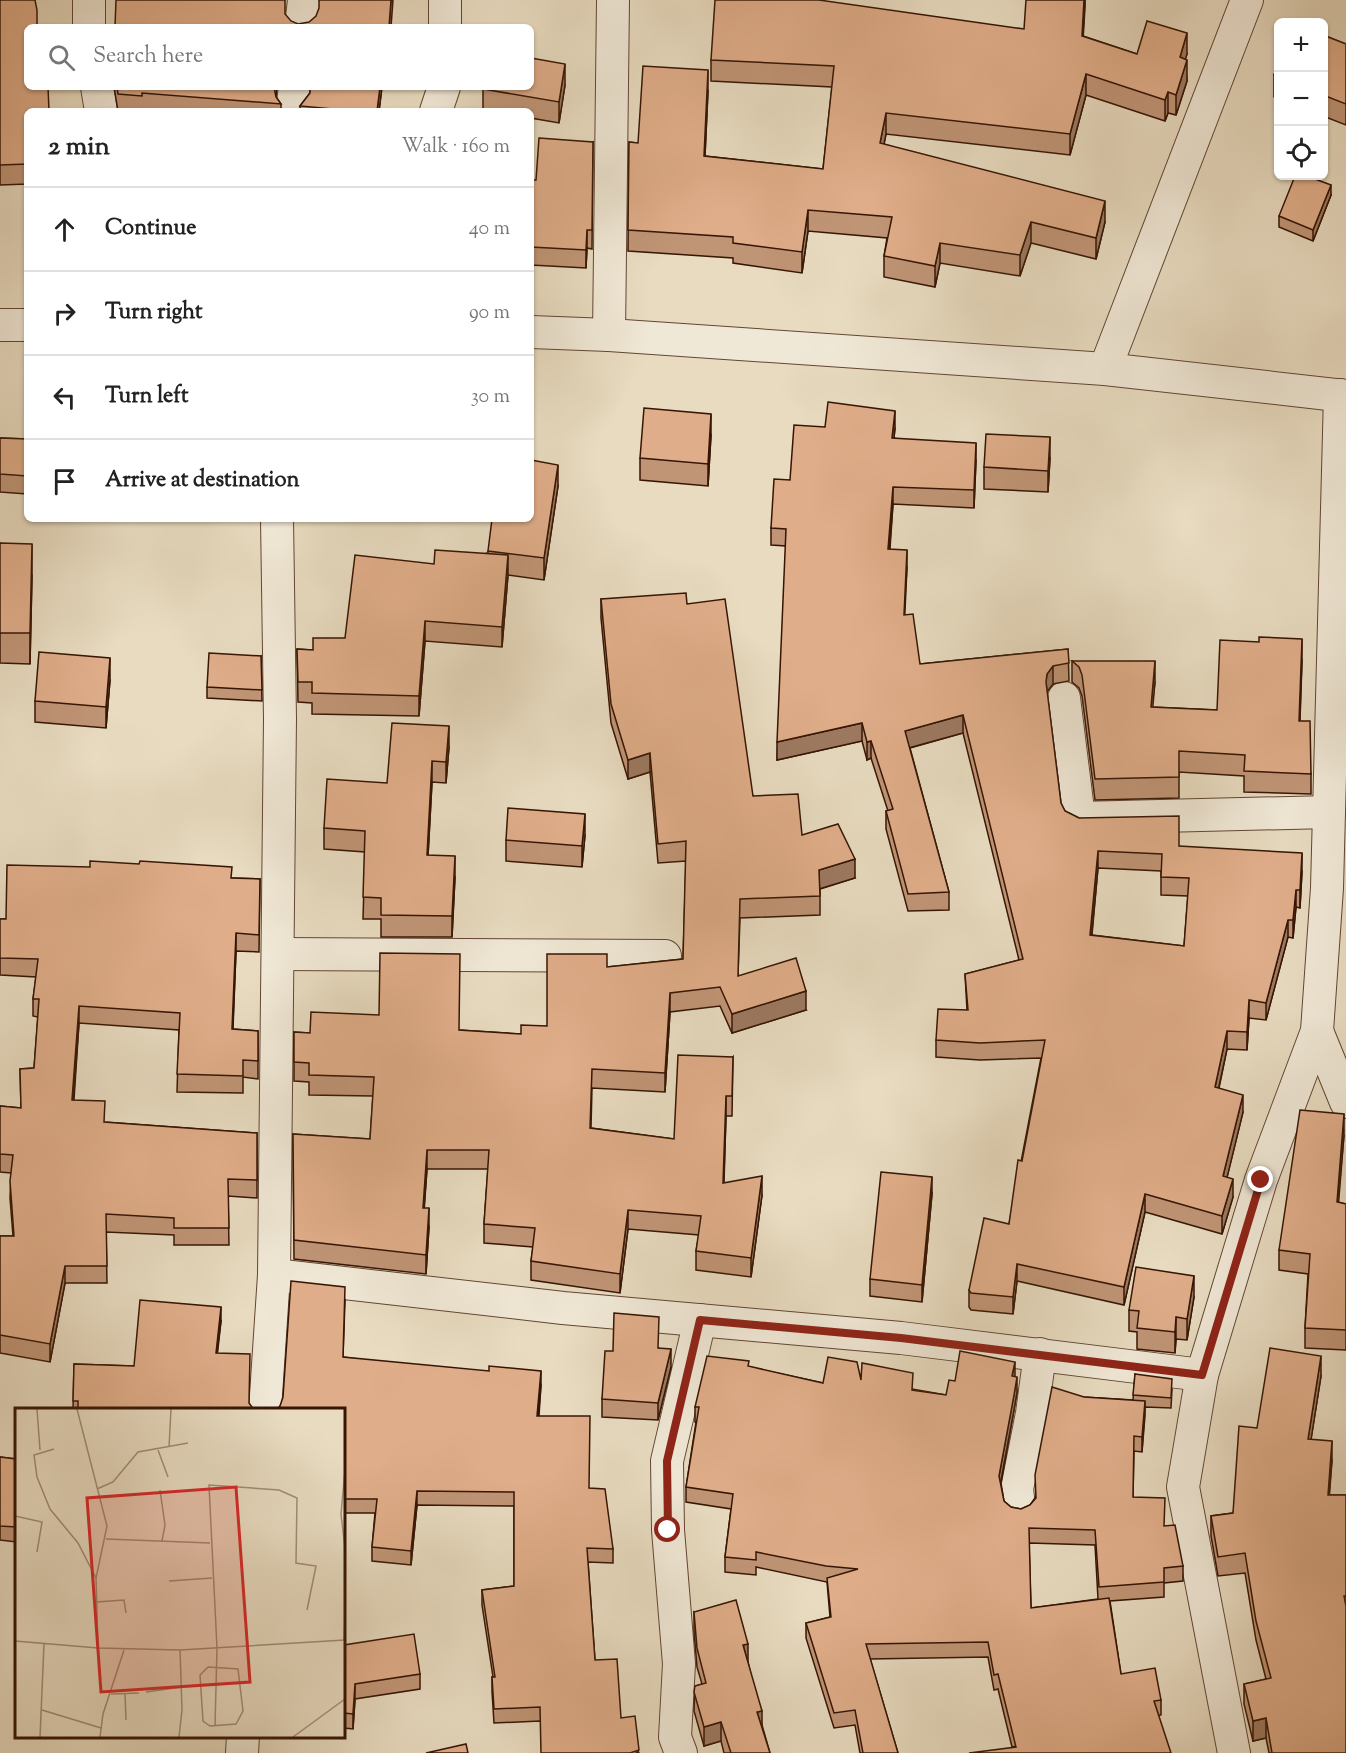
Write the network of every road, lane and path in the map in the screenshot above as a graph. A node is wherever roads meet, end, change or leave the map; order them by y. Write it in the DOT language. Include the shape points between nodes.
graph roads {
  1 [pos="89,0"];
  2 [pos="304,0"];
  3 [pos="445,0"];
  4 [pos="613,0"];
  5 [pos="1247,0"];
  6 [pos="90,24"];
  7 [pos="301,24"];
  8 [pos="445,24"];
  9 [pos="98,90"];
  10 [pos="295,90"];
  11 [pos="443,90"];
  12 [pos="100,108"];
  13 [pos="292,108"];
  14 [pos="437,108"];
  15 [pos="0,325"];
  16 [pos="24,325"];
  17 [pos="534,332"];
  18 [pos="609,334"];
  19 [pos="1105,369"];
  20 [pos="1343,395"];
  21 [pos="277,522"];
  22 [pos="1064,698"];
  23 [pos="1329,812"];
  24 [pos="278,954"];
  25 [pos="665,956"];
  26 [pos="1317,1031"];
  27 [pos="1346,1102"];
  28 [pos="274,1275"];
  29 [pos="700,1320"];
  30 [pos="1040,1354"];
  31 [pos="1202,1375"];
  32 [pos="265,1408"];
  33 [pos="1019,1506"];
  34 [pos="243,1738"];
  35 [pos="242,1753"];
  36 [pos="681,1753"];
  37 [pos="1234,1753"];
  1 -- 6 [label="street"];
  2 -- 7 [label="street"];
  3 -- 8 [label="street"];
  4 -- 18 [label="street"];
  5 -- 19 [label="street"];
  9 -- 12 [label="street"];
  10 -- 13 [label="street"];
  11 -- 14 [label="street"];
  15 -- 16 [label="street"];
  17 -- 18 [label="street"];
  18 -- 19 [label="street"];
  19 -- 20 [label="street"];
  20 -- 23 [label="street"];
  21 -- 24 [label="street"];
  22 -- 23 [label="street" via="1078,818"];
  23 -- 26 [label="street"];
  24 -- 25 [label="street"];
  24 -- 28 [label="street"];
  26 -- 27 [label="street"];
  26 -- 31 [label="street" via="1261,1180"];
  28 -- 29 [label="street"];
  28 -- 32 [label="street"];
  29 -- 30 [label="street"];
  29 -- 36 [label="street" via="667,1461 668,1530 679,1664 675,1737"];
  30 -- 31 [label="street"];
  30 -- 33 [label="street" via="1017,1489"];
  31 -- 37 [label="street" via="1183,1487"];
  34 -- 35 [label="street"];
}
